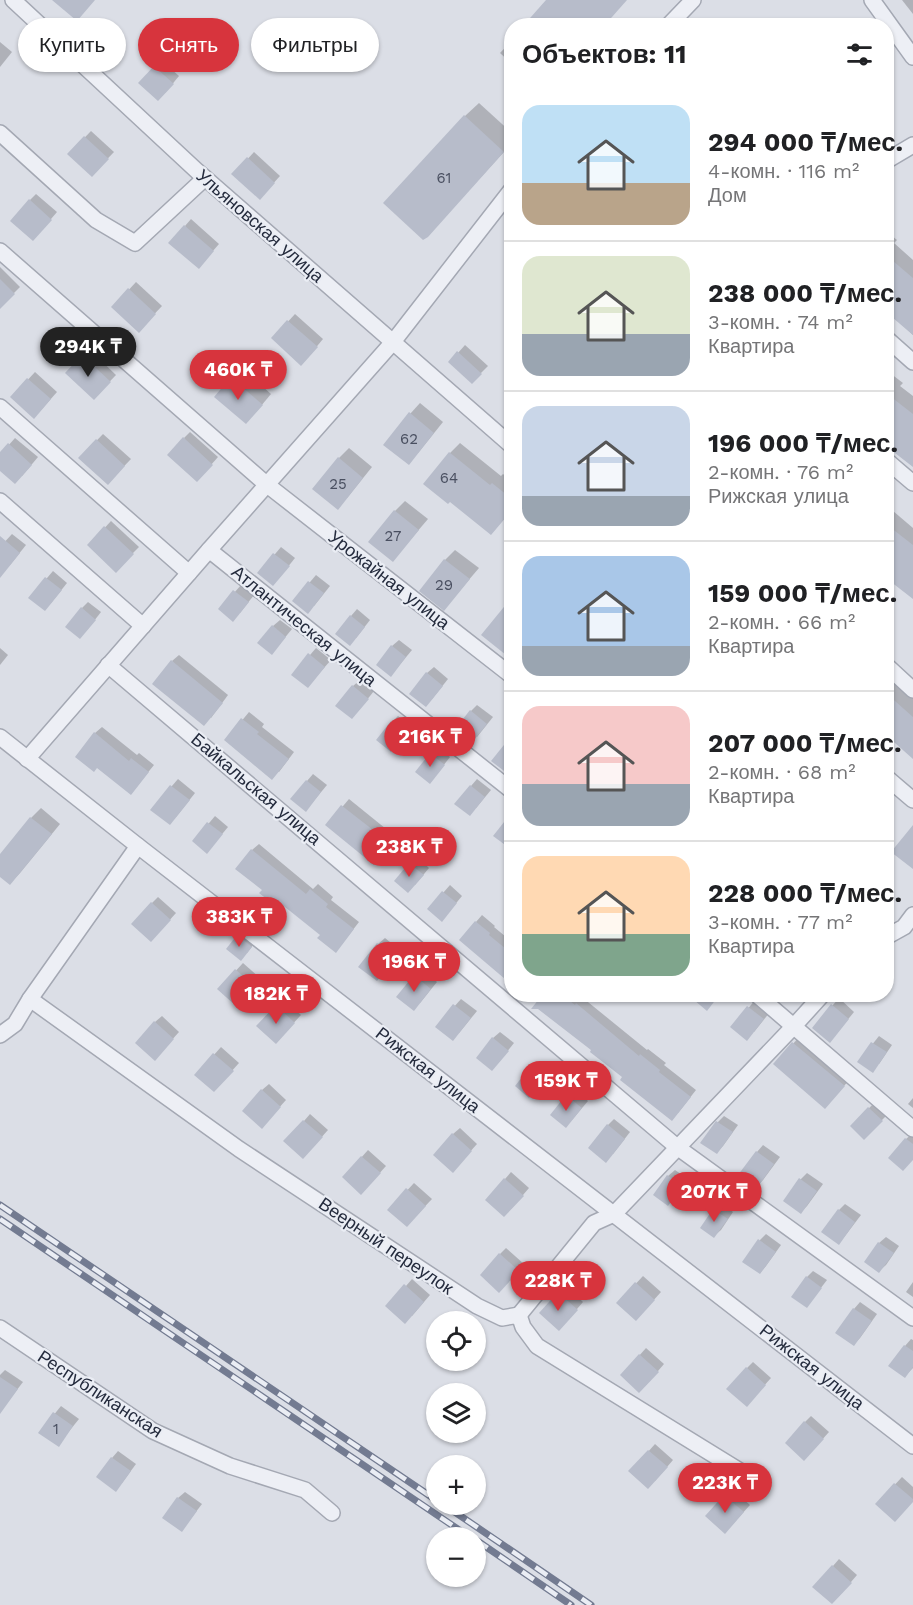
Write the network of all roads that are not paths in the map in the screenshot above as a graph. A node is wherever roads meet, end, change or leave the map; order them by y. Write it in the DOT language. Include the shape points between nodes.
graph roads {
  1 [pos="13,0"];
  2 [pos="693,0"];
  3 [pos="872,0"];
  4 [pos="676,18"];
  5 [pos="885,18"];
  6 [pos="894,31"];
  7 [pos="913,57"];
  8 [pos="0,133"];
  9 [pos="913,145"];
  10 [pos="894,156"];
  11 [pos="205,178"];
  12 [pos="504,199"];
  13 [pos="0,250"];
  14 [pos="393,342"];
  15 [pos="894,345"];
  16 [pos="913,362"];
  17 [pos="0,407"];
  18 [pos="504,439"];
  19 [pos="894,467"];
  20 [pos="913,483"];
  21 [pos="266,484"];
  22 [pos="0,501"];
  23 [pos="209,550"];
  24 [pos="189,573"];
  25 [pos="143,626"];
  26 [pos="108,665"];
  27 [pos="504,670"];
  28 [pos="894,672"];
  29 [pos="913,690"];
  30 [pos="0,737"];
  31 [pos="27,759"];
  32 [pos="894,784"];
  33 [pos="504,785"];
  34 [pos="913,800"];
  35 [pos="138,846"];
  36 [pos="912,919"];
  37 [pos="894,933"];
  38 [pos="30,999"];
  39 [pos="504,1000"];
  40 [pos="506,1002"];
  41 [pos="766,1002"];
  42 [pos="816,1002"];
  43 [pos="794,1026"];
  44 [pos="0,1035"];
  45 [pos="913,1129"];
  46 [pos="677,1147"];
  47 [pos="614,1214"];
  48 [pos="519,1315"];
  49 [pos="913,1318"];
  50 [pos="0,1328"];
  51 [pos="913,1446"];
  52 [pos="743,1473"];
  53 [pos="332,1513"];
  1 -- 11 [label="street, Ульяновская улица"];
  2 -- 4 [label="street"];
  3 -- 5 [label="street"];
  6 -- 7 [label="street"];
  8 -- 11 [label="street" via="96,220 135,243"];
  9 -- 10 [label="street"];
  11 -- 14 [label="street, Ульяновская улица"];
  12 -- 14 [label="street"];
  13 -- 21 [label="street"];
  14 -- 18 [label="street, Ульяновская улица"];
  14 -- 21 [label="street"];
  15 -- 16 [label="street"];
  17 -- 24 [label="street"];
  19 -- 20 [label="street"];
  21 -- 23 [label="street"];
  21 -- 27 [label="street, Урожайная улица"];
  22 -- 25 [label="street"];
  23 -- 24 [label="street"];
  23 -- 33 [label="street, Атлантическая улица"];
  24 -- 25 [label="street"];
  25 -- 26 [label="street"];
  26 -- 31 [label="street"];
  26 -- 39 [label="street, Байкальская улица"];
  28 -- 29 [label="street"];
  30 -- 31 [label="street, Рижская улица"];
  31 -- 35 [label="street, Рижская улица"];
  32 -- 34 [label="street"];
  35 -- 38 [label="street"];
  35 -- 47 [label="street, Рижская улица"];
  36 -- 37 [label="street"];
  38 -- 44 [label="street" via="15,1024"];
  38 -- 48 [label="street, Веерный переулок" via="239,1149 477,1306 502,1318"];
  40 -- 46 [label="street, Байкальская улица"];
  41 -- 43 [label="street"];
  42 -- 43 [label="street"];
  43 -- 45 [label="street"];
  43 -- 46 [label="street"];
  46 -- 47 [label="street"];
  46 -- 49 [label="street, Байкальская улица"];
  47 -- 48 [label="street" via="594,1223"];
  47 -- 51 [label="street, Рижская улица"];
  48 -- 52 [label="street" via="537,1346"];
  50 -- 53 [label="street, Республиканская" via="153,1431 230,1466 305,1490"];
}
